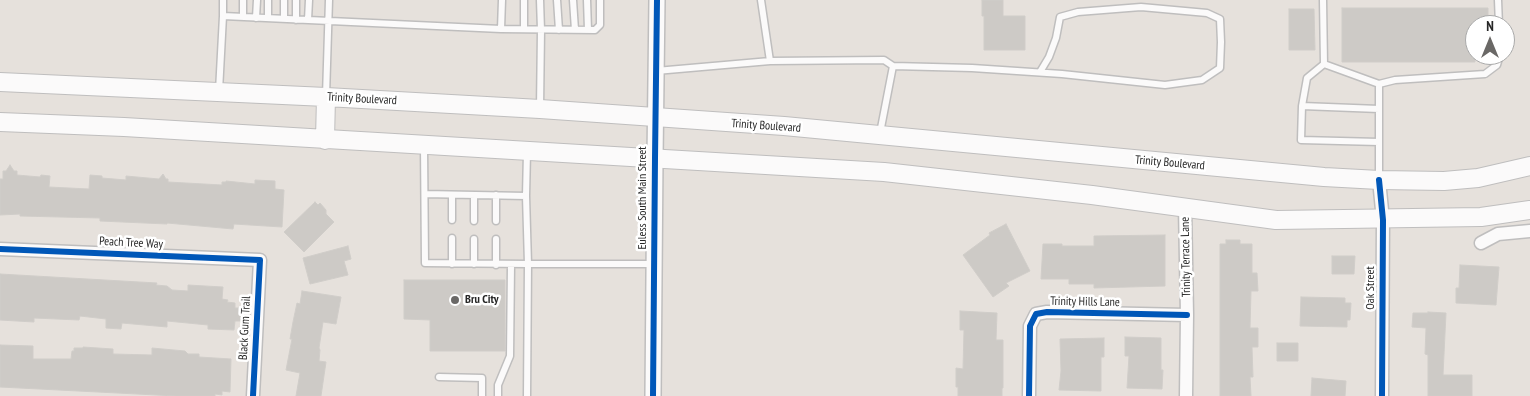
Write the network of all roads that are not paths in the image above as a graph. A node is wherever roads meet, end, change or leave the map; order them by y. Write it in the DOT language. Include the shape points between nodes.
graph roads {
  1 [pos="224,0"];
  2 [pos="243,0"];
  3 [pos="257,0"];
  4 [pos="268,0"];
  5 [pos="284,0"];
  6 [pos="296,0"];
  7 [pos="309,0"];
  8 [pos="329,0"];
  9 [pos="502,0"];
  10 [pos="524,0"];
  11 [pos="540,0"];
  12 [pos="557,0"];
  13 [pos="573,0"];
  14 [pos="587,0"];
  15 [pos="600,0"];
  16 [pos="657,0"];
  17 [pos="761,0"];
  18 [pos="1323,0"];
  19 [pos="1498,0"];
  20 [pos="1499,15"];
  21 [pos="222,16"];
  22 [pos="243,17"];
  23 [pos="256,18"];
  24 [pos="268,18"];
  25 [pos="284,19"];
  26 [pos="296,20"];
  27 [pos="308,20"];
  28 [pos="328,22"];
  29 [pos="501,29"];
  30 [pos="524,29"];
  31 [pos="542,30"];
  32 [pos="559,30"];
  33 [pos="575,30"];
  34 [pos="588,30"];
  35 [pos="770,61"];
  36 [pos="1324,64"];
  37 [pos="1497,65"];
  38 [pos="893,66"];
  39 [pos="656,71"];
  40 [pos="1040,72"];
  41 [pos="0,82"];
  42 [pos="1379,84"];
  43 [pos="219,92"];
  44 [pos="326,97"];
  45 [pos="1302,106"];
  46 [pos="1379,108"];
  47 [pos="540,109"];
  48 [pos="656,118"];
  49 [pos="0,122"];
  50 [pos="880,135"];
  51 [pos="325,140"];
  52 [pos="1379,142"];
  53 [pos="424,145"];
  54 [pos="528,151"];
  55 [pos="655,158"];
  56 [pos="1530,166"];
  57 [pos="1379,180"];
  58 [pos="424,194"];
  59 [pos="452,194"];
  60 [pos="474,195"];
  61 [pos="496,195"];
  62 [pos="526,196"];
  63 [pos="1185,208"];
  64 [pos="1530,210"];
  65 [pos="452,220"];
  66 [pos="474,220"];
  67 [pos="1383,220"];
  68 [pos="496,221"];
  69 [pos="1530,231"];
  70 [pos="452,238"];
  71 [pos="474,239"];
  72 [pos="496,239"];
  73 [pos="1481,243"];
  74 [pos="0,249"];
  75 [pos="260,260"];
  76 [pos="452,264"];
  77 [pos="474,264"];
  78 [pos="528,264"];
  79 [pos="654,264"];
  80 [pos="496,265"];
  81 [pos="511,265"];
  82 [pos="1187,315"];
  83 [pos="439,377"];
  84 [pos="253,396"];
  85 [pos="482,396"];
  86 [pos="498,396"];
  87 [pos="527,396"];
  88 [pos="654,396"];
  89 [pos="1029,396"];
  90 [pos="1186,396"];
  91 [pos="1382,396"];
  1 -- 21 [label="lane"];
  2 -- 22 [label="lane"];
  3 -- 23 [label="lane"];
  4 -- 24 [label="lane"];
  5 -- 25 [label="lane"];
  6 -- 26 [label="lane"];
  7 -- 27 [label="lane"];
  8 -- 28 [label="lane"];
  9 -- 29 [label="lane"];
  10 -- 30 [label="lane"];
  11 -- 31 [label="lane"];
  12 -- 32 [label="lane"];
  13 -- 33 [label="lane"];
  14 -- 34 [label="lane"];
  15 -- 34 [label="lane" via="600,25 595,30"];
  16 -- 39 [label="street, Euless South Main Street"];
  17 -- 35 [label="lane"];
  18 -- 36 [label="lane"];
  19 -- 20 [label="lane"];
  21 -- 22 [label="lane"];
  21 -- 43 [label="lane"];
  22 -- 23 [label="lane"];
  23 -- 24 [label="lane"];
  24 -- 25 [label="lane"];
  25 -- 26 [label="lane"];
  26 -- 27 [label="lane"];
  27 -- 28 [label="lane"];
  28 -- 29 [label="lane"];
  28 -- 44 [label="lane"];
  29 -- 30 [label="lane"];
  30 -- 31 [label="lane"];
  31 -- 32 [label="lane"];
  31 -- 47 [label="lane"];
  32 -- 33 [label="lane"];
  33 -- 34 [label="lane"];
  35 -- 38 [label="lane" via="884,60"];
  35 -- 39 [label="lane"];
  36 -- 42 [label="lane"];
  36 -- 45 [label="lane" via="1307,78"];
  37 -- 42 [label="lane" via="1485,74"];
  38 -- 40 [label="lane"];
  38 -- 50 [label="lane"];
  39 -- 48 [label="street, Euless South Main Street"];
  40 -- 40 [label="lane" via="1164,85 1202,80 1220,68 1220,19 1207,13 1140,7 1078,12 1060,17 1056,38"];
  41 -- 43 [label="main road, Trinity Boulevard"];
  42 -- 46 [label="lane"];
  43 -- 44 [label="main road, Trinity Boulevard"];
  44 -- 47 [label="main road, Trinity Boulevard"];
  44 -- 51 [label="main road"];
  45 -- 46 [label="lane"];
  45 -- 52 [label="lane" via="1301,140"];
  46 -- 52 [label="lane"];
  47 -- 48 [label="main road, Trinity Boulevard"];
  48 -- 50 [label="main road, Trinity Boulevard"];
  48 -- 55 [label="street, Euless South Main Street"];
  49 -- 51 [label="main road"];
  50 -- 57 [label="main road, Trinity Boulevard"];
  51 -- 53 [label="main road"];
  52 -- 57 [label="lane"];
  53 -- 54 [label="main road"];
  53 -- 58 [label="lane"];
  54 -- 55 [label="main road"];
  54 -- 62 [label="lane"];
  55 -- 63 [label="main road" via="884,172"];
  55 -- 79 [label="street, Euless South Main Street"];
  56 -- 57 [label="main road, Trinity Boulevard" via="1478,178"];
  57 -- 67 [label="street, Oak Street"];
  58 -- 59 [label="lane"];
  58 -- 76 [label="lane" via="425,263"];
  59 -- 60 [label="lane"];
  59 -- 65 [label="lane"];
  60 -- 61 [label="lane"];
  60 -- 66 [label="lane"];
  61 -- 62 [label="lane"];
  61 -- 68 [label="lane"];
  62 -- 78 [label="lane"];
  63 -- 67 [label="main road" via="1276,220"];
  63 -- 82 [label="street, Trinity Terrace Lane"];
  64 -- 67 [label="main road" via="1481,217"];
  67 -- 91 [label="street, Oak Street"];
  69 -- 73 [label="street" via="1498,234"];
  70 -- 76 [label="lane"];
  71 -- 77 [label="lane"];
  72 -- 80 [label="lane"];
  74 -- 75 [label="street, Peach Tree Way"];
  75 -- 84 [label="street, Black Gum Trail"];
  76 -- 77 [label="lane"];
  77 -- 80 [label="lane"];
  78 -- 79 [label="lane"];
  78 -- 81 [label="lane"];
  78 -- 87 [label="lane"];
  79 -- 88 [label="street, Euless South Main Street"];
  80 -- 81 [label="lane"];
  81 -- 86 [label="lane" via="510,356 498,385"];
  82 -- 89 [label="street, Trinity Hills Lane" via="1036,314 1030,326"];
  82 -- 90 [label="street, Trinity Terrace Lane"];
  83 -- 85 [label="lane" via="482,378"];
}
